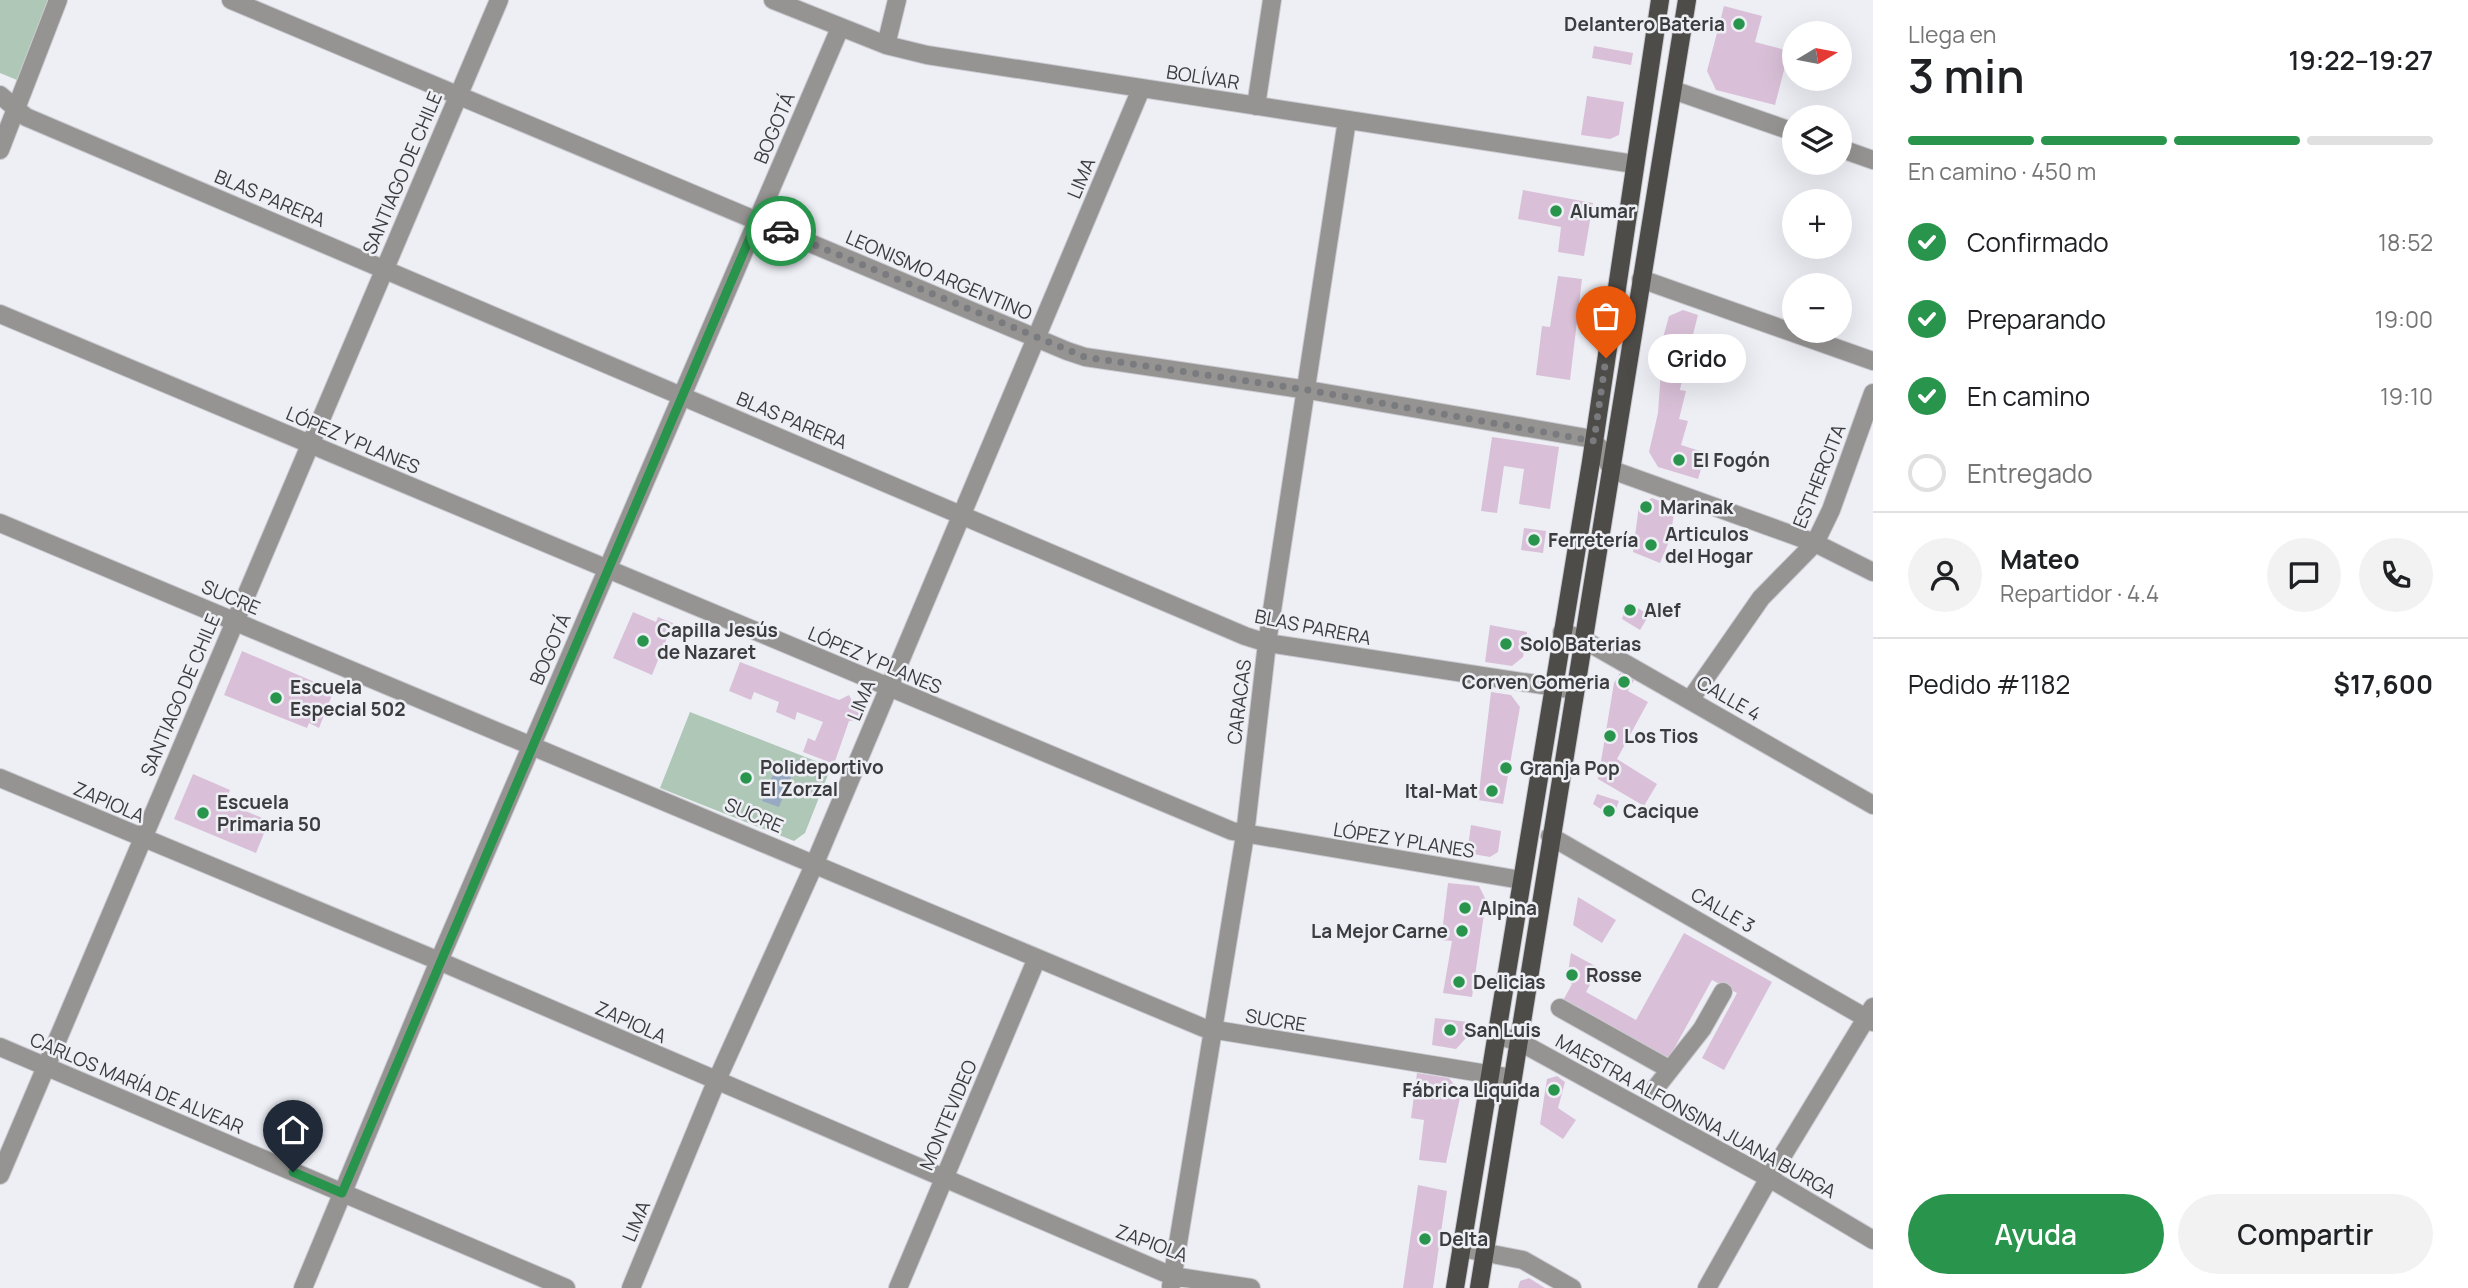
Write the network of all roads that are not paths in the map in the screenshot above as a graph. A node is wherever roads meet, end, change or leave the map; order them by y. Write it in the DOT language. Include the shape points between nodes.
graph roads {
  1 [pos="58,0"];
  2 [pos="231,0"];
  3 [pos="499,0"];
  4 [pos="773,0"];
  5 [pos="897,0"];
  6 [pos="1272,0"];
  7 [pos="1660,0"];
  8 [pos="1687,0"];
  9 [pos="841,28"];
  10 [pos="886,45"];
  11 [pos="1141,89"];
  12 [pos="1673,90"];
  13 [pos="0,95"];
  14 [pos="458,96"];
  15 [pos="1256,106"];
  16 [pos="17,109"];
  17 [pos="1347,120"];
  18 [pos="1782,128"];
  19 [pos="0,150"];
  20 [pos="1852,153"];
  21 [pos="1873,160"];
  22 [pos="1634,164"];
  23 [pos="757,221"];
  24 [pos="384,269"];
  25 [pos="1641,279"];
  26 [pos="0,314"];
  27 [pos="1035,339"];
  28 [pos="1873,361"];
  29 [pos="1308,390"];
  30 [pos="1873,393"];
  31 [pos="682,396"];
  32 [pos="1594,441"];
  33 [pos="310,444"];
  34 [pos="1612,470"];
  35 [pos="962,515"];
  36 [pos="0,523"];
  37 [pos="1815,543"];
  38 [pos="607,570"];
  39 [pos="1873,572"];
  40 [pos="234,621"];
  41 [pos="1562,632"];
  42 [pos="1584,640"];
  43 [pos="1267,643"];
  44 [pos="1553,686"];
  45 [pos="889,688"];
  46 [pos="1574,690"];
  47 [pos="1690,700"];
  48 [pos="532,745"];
  49 [pos="0,778"];
  50 [pos="1873,805"];
  51 [pos="1245,835"];
  52 [pos="1550,836"];
  53 [pos="142,839"];
  54 [pos="815,863"];
  55 [pos="1521,880"];
  56 [pos="1037,958"];
  57 [pos="439,961"];
  58 [pos="1723,992"];
  59 [pos="1560,1008"];
  60 [pos="1871,1016"];
  61 [pos="1214,1031"];
  62 [pos="1496,1036"];
  63 [pos="1518,1041"];
  64 [pos="0,1048"];
  65 [pos="46,1067"];
  66 [pos="1669,1069"];
  67 [pos="1488,1074"];
  68 [pos="1511,1078"];
  69 [pos="716,1082"];
  70 [pos="1654,1090"];
  71 [pos="0,1175"];
  72 [pos="1769,1178"];
  73 [pos="944,1179"];
  74 [pos="342,1193"];
  75 [pos="1873,1240"];
  76 [pos="1461,1248"];
  77 [pos="1485,1250"];
  78 [pos="1172,1282"];
  79 [pos="303,1288"];
  80 [pos="566,1288"];
  81 [pos="631,1288"];
  82 [pos="898,1288"];
  83 [pos="1251,1288"];
  84 [pos="1455,1288"];
  85 [pos="1479,1288"];
  86 [pos="1572,1288"];
  87 [pos="1707,1288"];
  1 -- 16 [label="street"];
  2 -- 14 [label="street, LEONISMO ARGENTINO"];
  3 -- 14 [label="street, SANTIAGO DE CHILE"];
  4 -- 9 [label="street, BOLÍVAR"];
  5 -- 10 [label="street"];
  6 -- 15 [label="street"];
  7 -- 22 [label="main road"];
  8 -- 12 [label="main road"];
  9 -- 10 [label="street, BOLÍVAR"];
  9 -- 23 [label="street, BOGOTÁ"];
  10 -- 11 [label="street, BOLÍVAR"];
  11 -- 15 [label="street, BOLÍVAR"];
  11 -- 27 [label="street, LIMA"];
  12 -- 18 [label="street"];
  12 -- 25 [label="main road"];
  13 -- 16 [label="street, BLAS PARERA"];
  14 -- 23 [label="street, LEONISMO ARGENTINO"];
  14 -- 24 [label="street, SANTIAGO DE CHILE"];
  15 -- 17 [label="street, BOLÍVAR"];
  16 -- 19 [label="street"];
  16 -- 24 [label="street, BLAS PARERA" via="26,117"];
  17 -- 22 [label="street, BOLÍVAR"];
  17 -- 29 [label="street, CARACAS"];
  20 -- 21 [label="street"];
  22 -- 32 [label="main road"];
  23 -- 27 [label="street, LEONISMO ARGENTINO"];
  23 -- 31 [label="street, BOGOTÁ"];
  24 -- 31 [label="street, BLAS PARERA"];
  24 -- 33 [label="street, SANTIAGO DE CHILE"];
  25 -- 28 [label="street"];
  25 -- 34 [label="main road"];
  26 -- 33 [label="street, LÓPEZ Y PLANES"];
  27 -- 29 [label="street, LEONISMO ARGENTINO" via="1085,357"];
  27 -- 35 [label="street, LIMA"];
  29 -- 32 [label="street, LEONISMO ARGENTINO"];
  29 -- 43 [label="street, CARACAS"];
  30 -- 37 [label="street, ESTHERCITA"];
  31 -- 35 [label="street, BLAS PARERA"];
  31 -- 38 [label="street, BOGOTÁ"];
  32 -- 34 [label="street"];
  32 -- 41 [label="main road"];
  33 -- 38 [label="street, LÓPEZ Y PLANES"];
  33 -- 40 [label="street, SANTIAGO DE CHILE"];
  34 -- 37 [label="street"];
  34 -- 42 [label="main road"];
  35 -- 43 [label="street, BLAS PARERA"];
  35 -- 45 [label="street, LIMA"];
  36 -- 40 [label="street, SUCRE"];
  37 -- 39 [label="street"];
  37 -- 47 [label="street, ESTHERCITA" via="1761,598"];
  38 -- 45 [label="street, LÓPEZ Y PLANES"];
  38 -- 48 [label="street, BOGOTÁ"];
  40 -- 48 [label="street, SUCRE"];
  40 -- 53 [label="street, SANTIAGO DE CHILE"];
  41 -- 42 [label="street, CALLE 4"];
  41 -- 44 [label="main road"];
  42 -- 46 [label="main road"];
  42 -- 47 [label="street, CALLE 4"];
  43 -- 44 [label="street, BLAS PARERA"];
  43 -- 51 [label="street, CARACAS"];
  44 -- 46 [label="street, BLAS PARERA"];
  44 -- 55 [label="main road"];
  45 -- 51 [label="street, LÓPEZ Y PLANES"];
  45 -- 54 [label="street, LIMA"];
  46 -- 52 [label="main road"];
  47 -- 50 [label="street, CALLE 4"];
  48 -- 54 [label="street, SUCRE"];
  48 -- 57 [label="street, BOGOTÁ"];
  49 -- 53 [label="street, ZAPIOLA"];
  51 -- 55 [label="street, LÓPEZ Y PLANES"];
  51 -- 61 [label="street, CARACAS"];
  52 -- 60 [label="street, CALLE 3"];
  52 -- 63 [label="main road"];
  53 -- 57 [label="street, ZAPIOLA"];
  53 -- 65 [label="street, SANTIAGO DE CHILE"];
  54 -- 56 [label="street, SUCRE"];
  54 -- 69 [label="street, LIMA"];
  55 -- 62 [label="main road"];
  56 -- 61 [label="street, SUCRE"];
  56 -- 73 [label="street, MONTEVIDEO"];
  57 -- 69 [label="street, ZAPIOLA"];
  57 -- 74 [label="street, BOGOTÁ"];
  58 -- 66 [label="street" via="1702,1029"];
  59 -- 66 [label="street"];
  60 -- 72 [label="street"];
  61 -- 67 [label="street, SUCRE"];
  61 -- 78 [label="street, CARACAS"];
  62 -- 63 [label="street, MAESTRA ALFONSINA JUANA BURGA"];
  62 -- 67 [label="main road"];
  63 -- 68 [label="main road"];
  63 -- 72 [label="street, MAESTRA ALFONSINA JUANA BURGA"];
  64 -- 65 [label="street, CARLOS MARÍA DE ALVEAR"];
  65 -- 71 [label="street, SANTIAGO DE CHILE"];
  65 -- 74 [label="street, CARLOS MARÍA DE ALVEAR"];
  66 -- 70 [label="street"];
  67 -- 68 [label="street, SUCRE"];
  67 -- 76 [label="main road"];
  68 -- 77 [label="main road"];
  69 -- 73 [label="street, ZAPIOLA"];
  69 -- 81 [label="street, LIMA"];
  72 -- 75 [label="street, MAESTRA ALFONSINA JUANA BURGA"];
  72 -- 87 [label="street"];
  73 -- 78 [label="street, ZAPIOLA"];
  73 -- 82 [label="street, MONTEVIDEO"];
  74 -- 79 [label="street, BOGOTÁ"];
  74 -- 80 [label="street, CARLOS MARÍA DE ALVEAR"];
  76 -- 77 [label="street"];
  76 -- 84 [label="main road"];
  77 -- 85 [label="main road"];
  77 -- 86 [label="street" via="1523,1260"];
  78 -- 83 [label="street, ZAPIOLA"];
}
